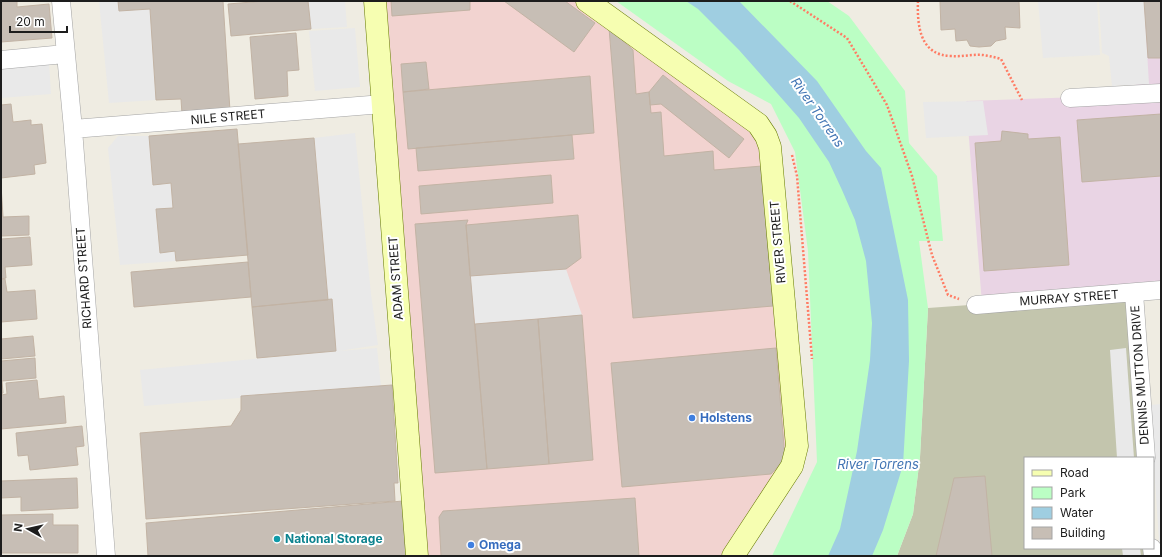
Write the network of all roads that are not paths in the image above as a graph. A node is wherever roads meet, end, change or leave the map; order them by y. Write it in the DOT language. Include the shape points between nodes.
graph roads {
  1 [pos="61,1"];
  2 [pos="375,1"];
  3 [pos="587,1"];
  4 [pos="65,54"];
  5 [pos="1,60"];
  6 [pos="1161,93"];
  7 [pos="1070,98"];
  8 [pos="383,104"];
  9 [pos="73,129"];
  10 [pos="1161,290"];
  11 [pos="1134,292"];
  12 [pos="976,305"];
  13 [pos="1146,457"];
  14 [pos="106,556"];
  15 [pos="417,556"];
  16 [pos="733,556"];
  1 -- 4 [label="street, RICHARD STREET"];
  2 -- 8 [label="street, ADAM STREET"];
  3 -- 16 [label="street, RIVER STREET" via="758,124 770,148 796,446 792,466"];
  4 -- 5 [label="street"];
  4 -- 9 [label="street, RICHARD STREET"];
  6 -- 7 [label="street"];
  8 -- 9 [label="street, NILE STREET"];
  8 -- 15 [label="street, ADAM STREET"];
  9 -- 14 [label="street, RICHARD STREET"];
  10 -- 11 [label="street, MURRAY STREET"];
  11 -- 12 [label="street, MURRAY STREET"];
  11 -- 13 [label="street, DENNIS MUTTON DRIVE"];
}
